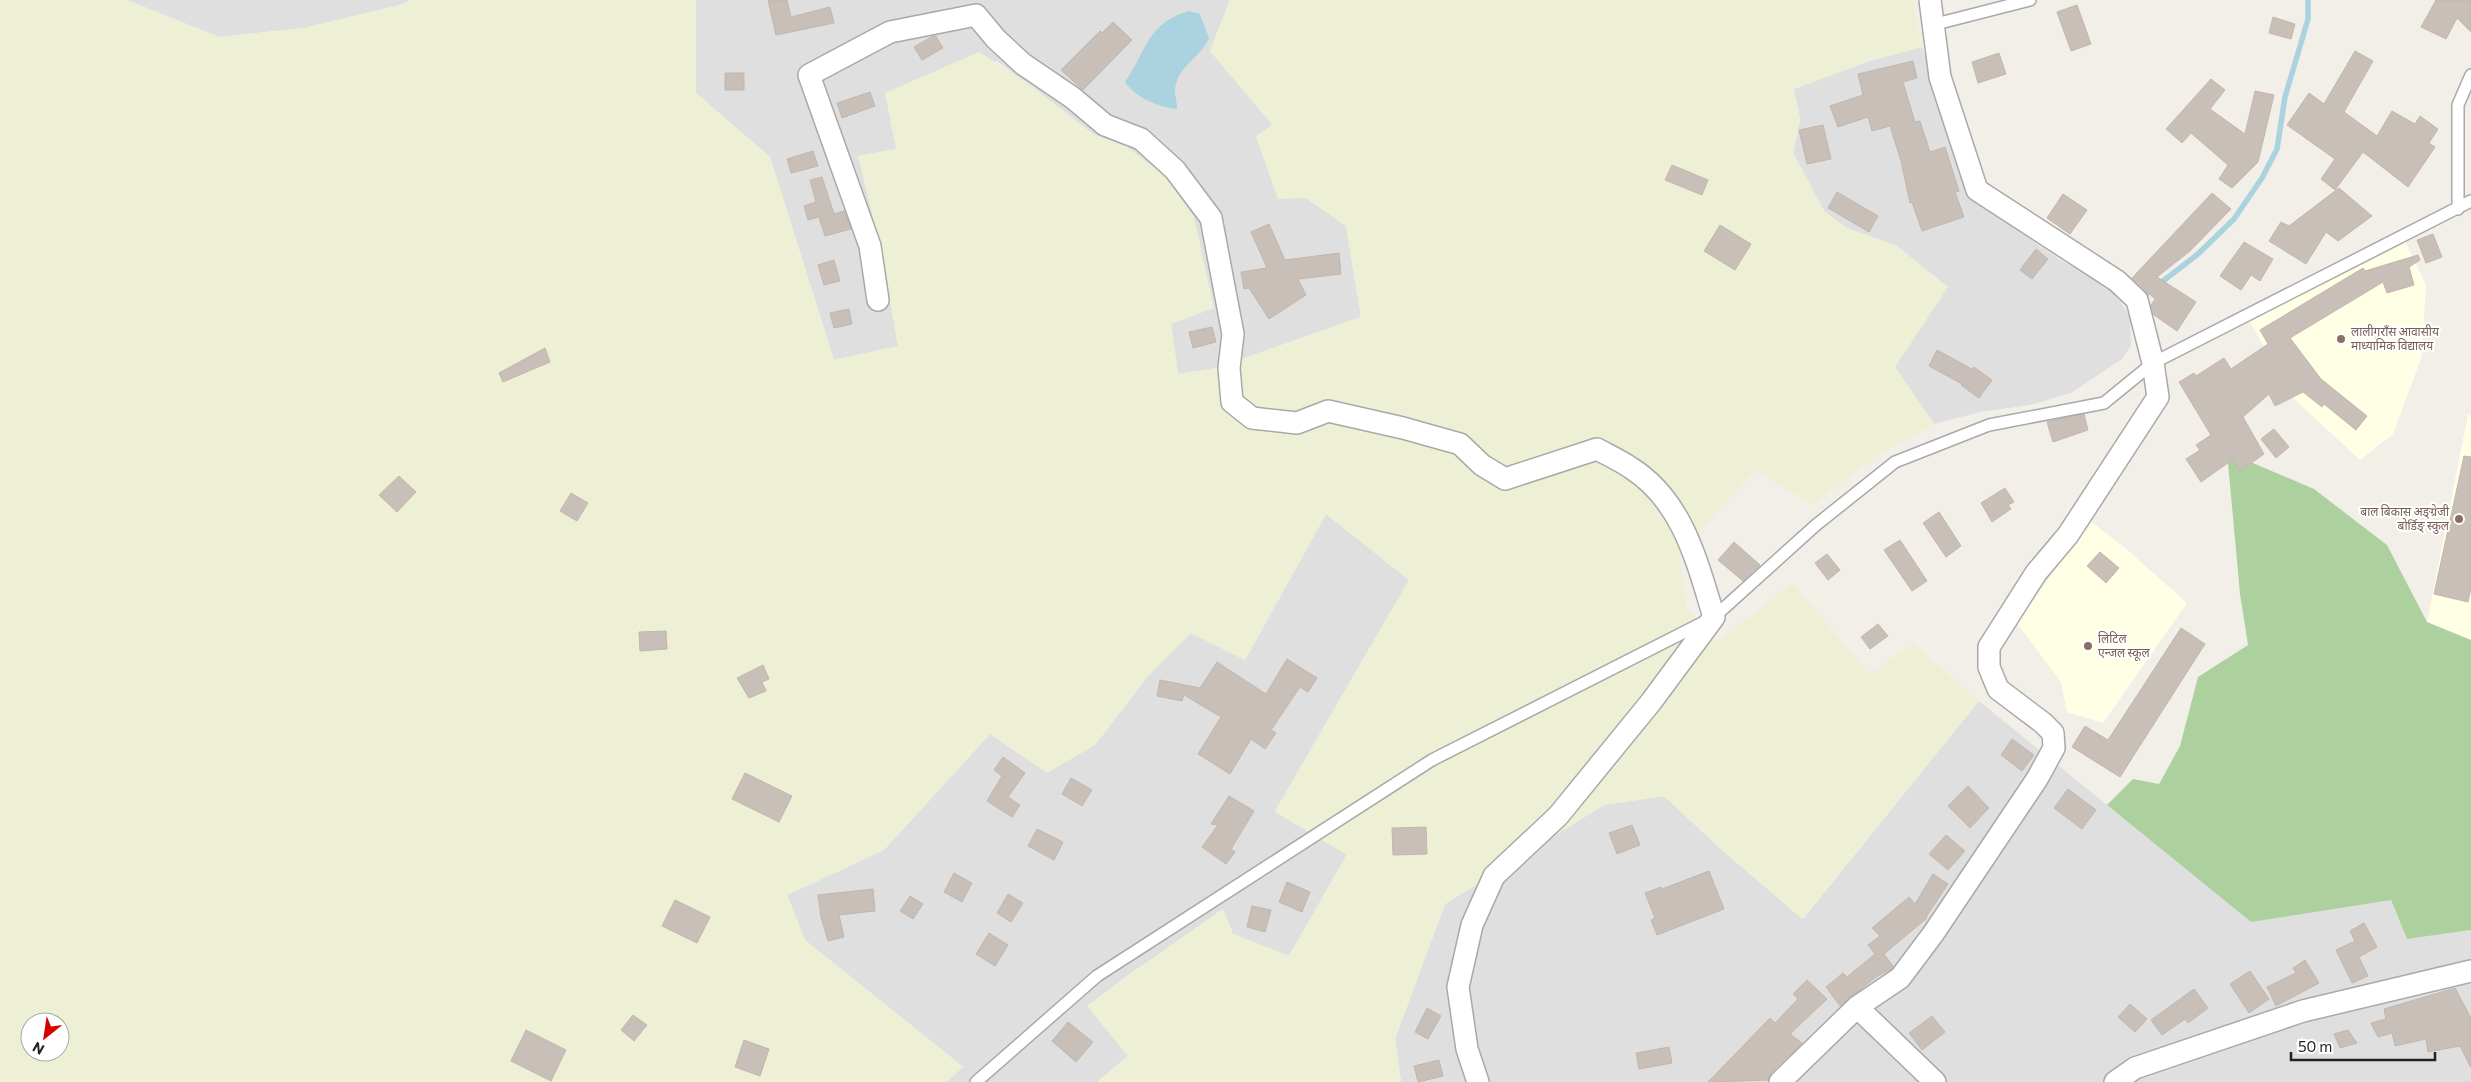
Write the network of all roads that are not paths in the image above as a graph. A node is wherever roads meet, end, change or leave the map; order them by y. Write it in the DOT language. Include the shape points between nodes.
graph roads {
  1 [pos="1930,0"];
  2 [pos="2030,0"];
  3 [pos="1932,25"];
  4 [pos="2471,74"];
  5 [pos="2471,201"];
  6 [pos="2458,209"];
  7 [pos="878,300"];
  8 [pos="2153,363"];
  9 [pos="1714,617"];
  10 [pos="2471,971"];
  11 [pos="1857,1007"];
  12 [pos="976,1082"];
  13 [pos="1478,1082"];
  14 [pos="1780,1082"];
  15 [pos="1935,1082"];
  16 [pos="2115,1082"];
  1 -- 3 [label="street"];
  2 -- 3 [label="lane"];
  3 -- 8 [label="street" via="1940,77 1977,190 2117,280 2137,300"];
  4 -- 6 [label="lane" via="2458,105"];
  5 -- 6 [label="lane"];
  6 -- 8 [label="lane"];
  7 -- 9 [label="street" via="870,246 810,75 890,32 976,15 1023,64 1073,98 1105,125 1141,139 1175,170 1210,218 1233,334 1229,368 1232,402 1252,418 1297,423 1328,411 1403,428 1460,444 1482,465 1505,478 1597,449 1632,468 1665,499 1691,541"];
  8 -- 9 [label="lane" via="2104,403 1989,425 1895,462 1816,525"];
  8 -- 11 [label="street" via="2158,397 2068,535 2036,573 1988,647 1989,667 1998,689 2044,723 2053,733 2054,748 2037,779 1900,978"];
  9 -- 12 [label="lane" via="1432,760 1097,976"];
  9 -- 13 [label="street" via="1651,702 1558,816 1494,876 1472,925 1458,987 1467,1049"];
  10 -- 16 [label="street" via="2303,1011 2135,1068"];
  11 -- 14 [label="street"];
  11 -- 15 [label="street"];
}
